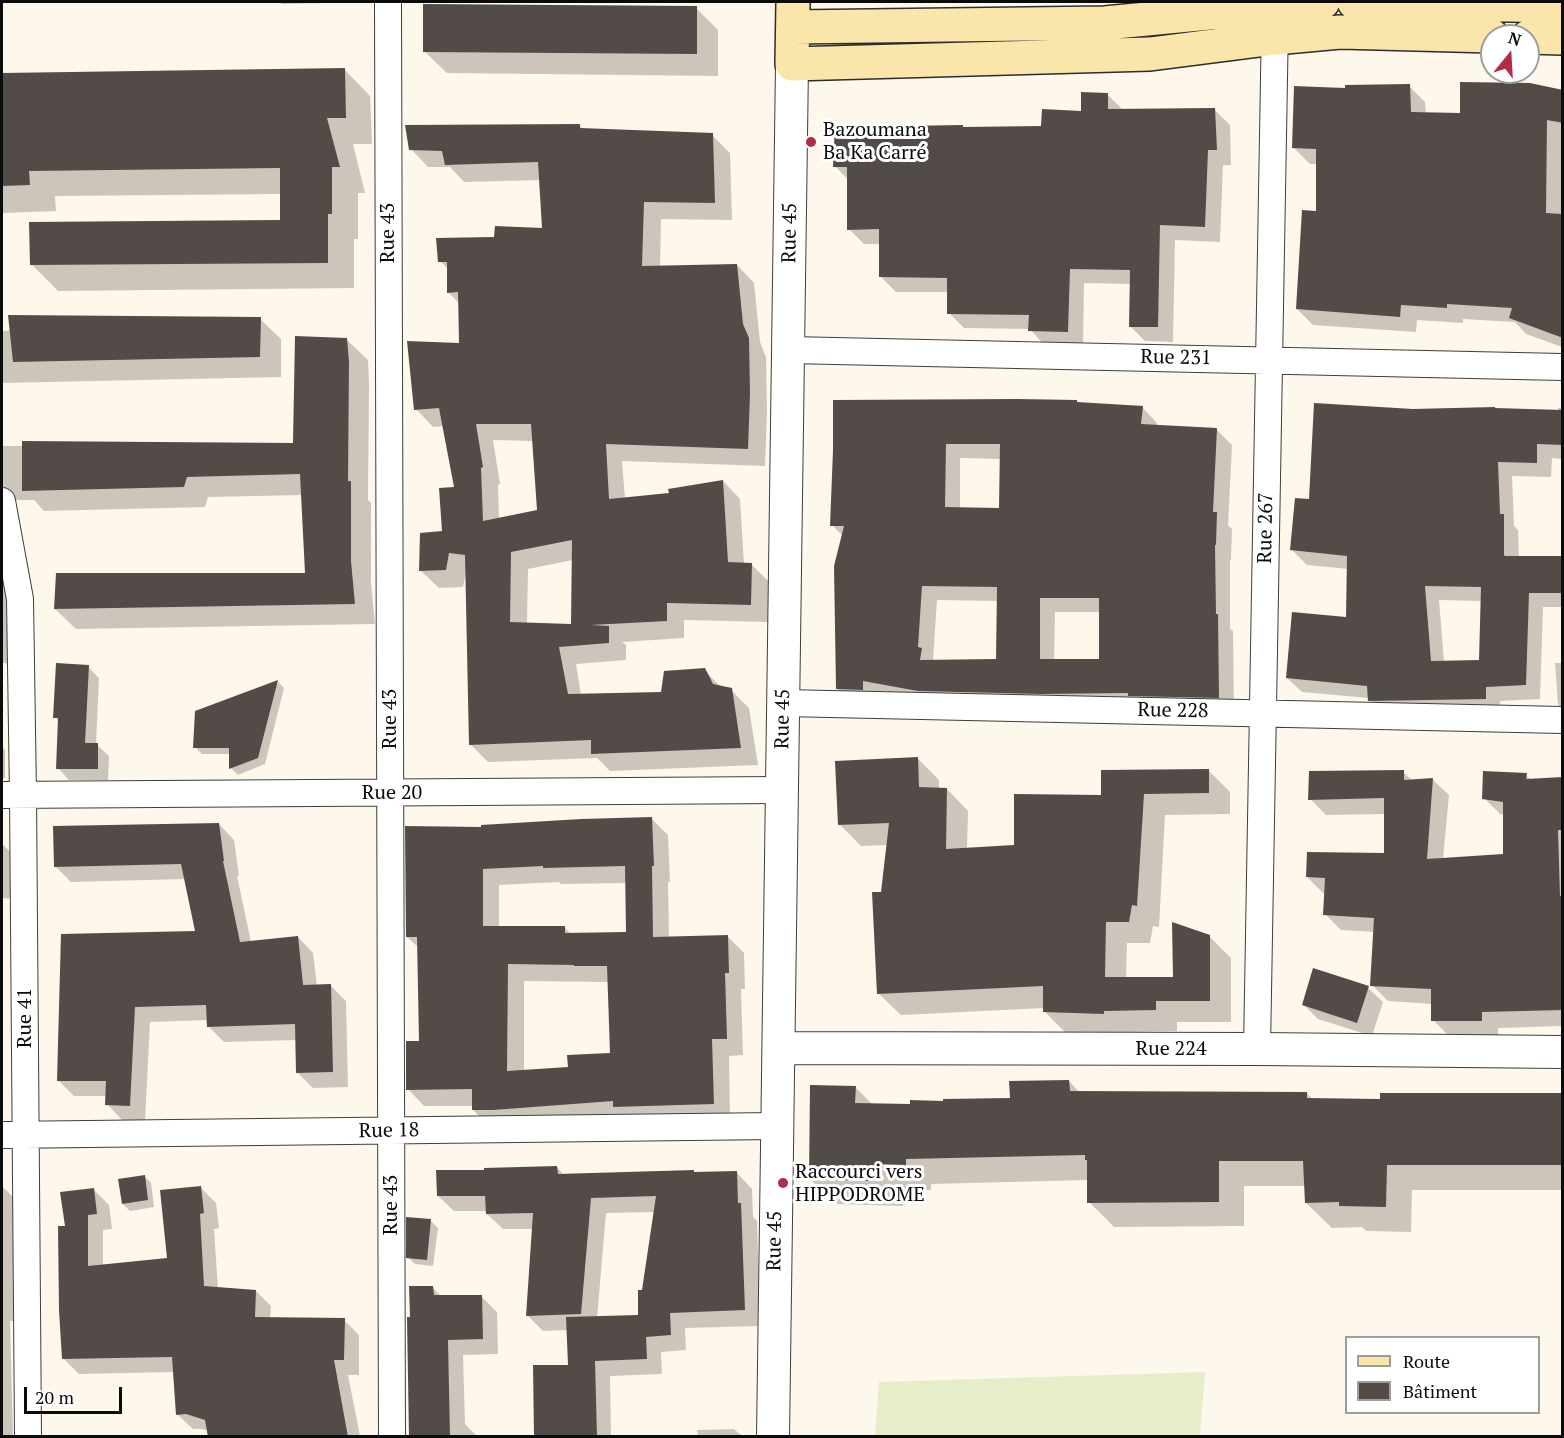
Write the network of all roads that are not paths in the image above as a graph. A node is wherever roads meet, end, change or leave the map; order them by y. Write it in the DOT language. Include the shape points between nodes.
graph roads {
  1 [pos="387,2"];
  2 [pos="1323,2"];
  3 [pos="1354,2"];
  4 [pos="1276,4"];
  5 [pos="1563,6"];
  6 [pos="793,14"];
  7 [pos="1480,36"];
  8 [pos="1540,37"];
  9 [pos="1275,38"];
  10 [pos="1563,38"];
  11 [pos="792,64"];
  12 [pos="789,350"];
  13 [pos="1269,360"];
  14 [pos="1563,367"];
  15 [pos="2,501"];
  16 [pos="784,703"];
  17 [pos="1263,713"];
  18 [pos="1563,720"];
  19 [pos="782,790"];
  20 [pos="390,793"];
  21 [pos="12,795"];
  22 [pos="779,1048"];
  23 [pos="1257,1049"];
  24 [pos="1563,1052"];
  25 [pos="776,1126"];
  26 [pos="391,1131"];
  27 [pos="14,1135"];
  28 [pos="28,1437"];
  29 [pos="392,1437"];
  30 [pos="773,1437"];
  1 -- 20 [label="street, Rue 43"];
  2 -- 4 [label="main road"];
  3 -- 5 [label="main road"];
  4 -- 6 [label="main road" via="1106,23"];
  4 -- 9 [label="street, Rue 267"];
  6 -- 11 [label="main road, Rue 45"];
  7 -- 9 [label="main road" via="1340,32"];
  8 -- 10 [label="main road"];
  9 -- 11 [label="main road" via="1150,54"];
  9 -- 13 [label="street, Rue 267"];
  11 -- 12 [label="street, Rue 45"];
  12 -- 13 [label="street, Rue 231"];
  12 -- 16 [label="street, Rue 45"];
  13 -- 14 [label="street, Rue 231"];
  13 -- 17 [label="street, Rue 267"];
  15 -- 21 [label="street, Rue 41" via="20,599"];
  16 -- 17 [label="street, Rue 228"];
  16 -- 19 [label="street, Rue 45"];
  17 -- 18 [label="street, Rue 228"];
  17 -- 23 [label="street, Rue 267"];
  19 -- 20 [label="street, Rue 20"];
  19 -- 22 [label="street, Rue 45"];
  20 -- 21 [label="street, Rue 20"];
  20 -- 26 [label="street, Rue 43"];
  21 -- 27 [label="street, Rue 41"];
  22 -- 23 [label="street, Rue 224"];
  22 -- 25 [label="street, Rue 45"];
  23 -- 24 [label="street, Rue 224"];
  25 -- 26 [label="street, Rue 18"];
  25 -- 30 [label="street, Rue 45"];
  26 -- 27 [label="street, Rue 18"];
  26 -- 29 [label="street, Rue 43"];
  27 -- 28 [label="street, Rue 41"];
}
